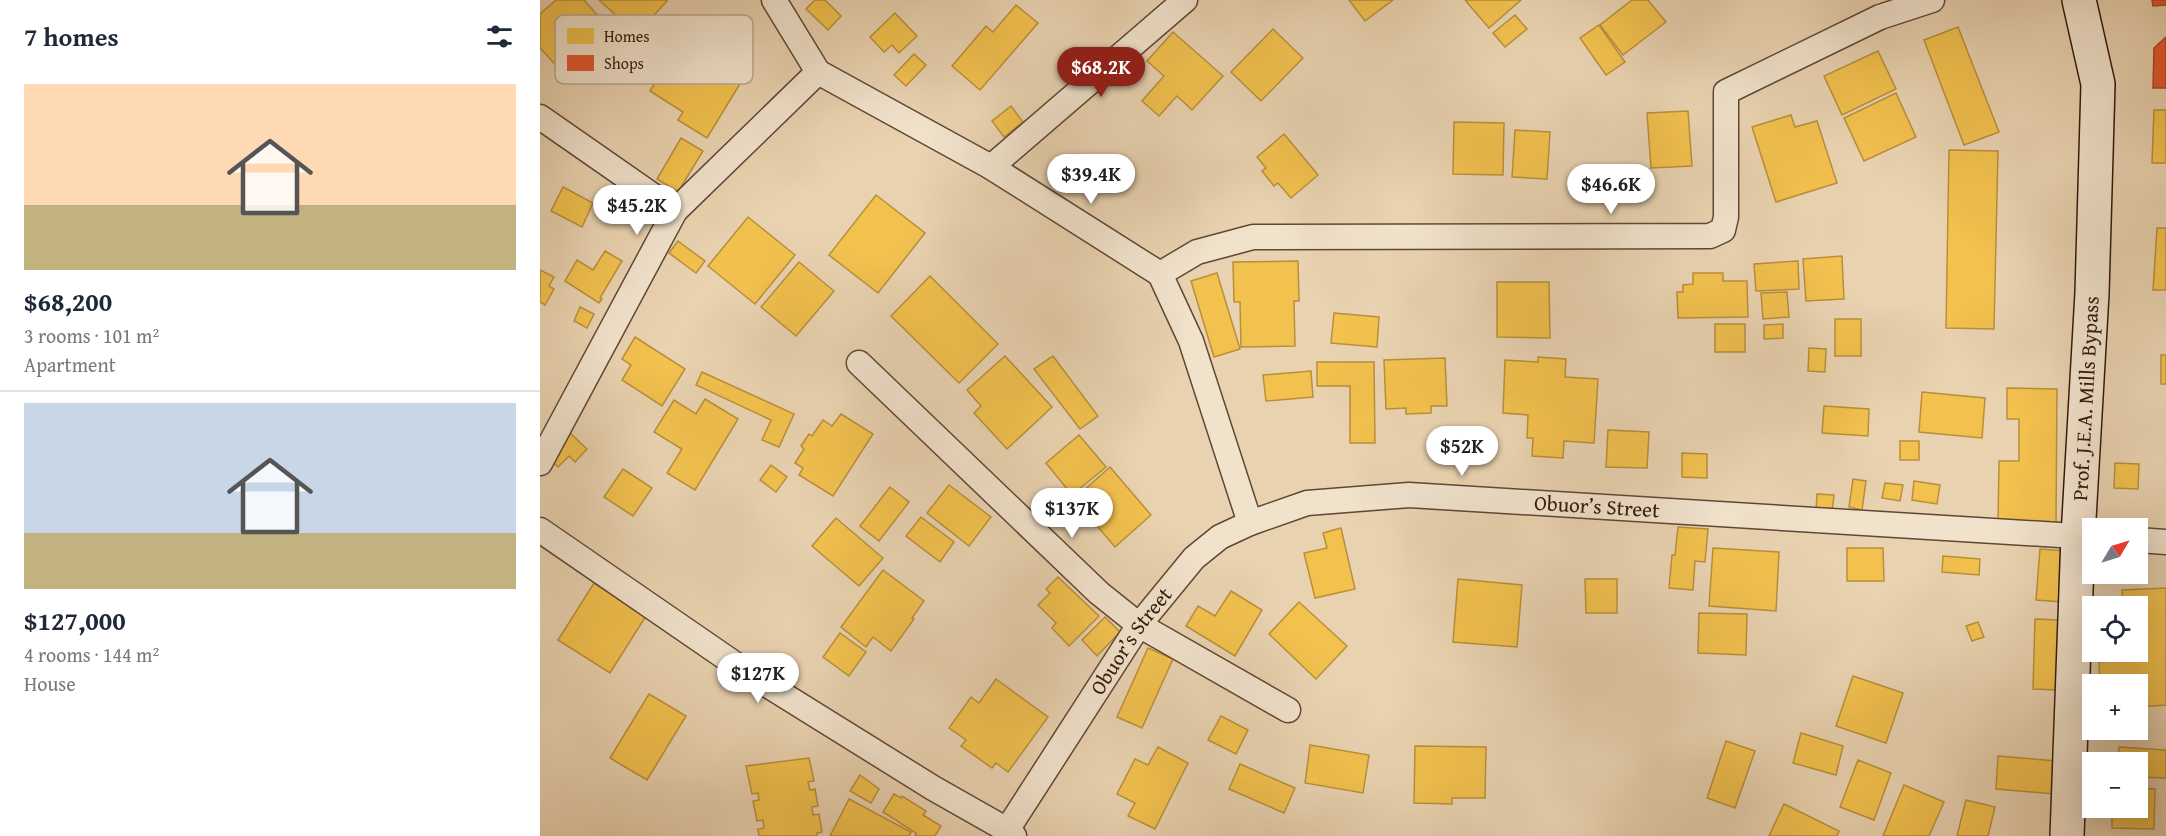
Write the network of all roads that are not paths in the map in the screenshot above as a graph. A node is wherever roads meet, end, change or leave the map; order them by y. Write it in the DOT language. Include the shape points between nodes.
graph roads {
  1 [pos="774,0"];
  2 [pos="1185,0"];
  3 [pos="1932,0"];
  4 [pos="2079,0"];
  5 [pos="818,72"];
  6 [pos="540,117"];
  7 [pos="991,167"];
  8 [pos="675,211"];
  9 [pos="1160,274"];
  10 [pos="859,363"];
  11 [pos="540,463"];
  12 [pos="2086,518"];
  13 [pos="1250,523"];
  14 [pos="540,530"];
  15 [pos="2082,537"];
  16 [pos="2148,541"];
  17 [pos="2166,542"];
  18 [pos="2082,584"];
  19 [pos="1139,625"];
  20 [pos="1288,710"];
  21 [pos="1010,833"];
  22 [pos="2067,836"];
  1 -- 5 [label="street"];
  2 -- 7 [label="street"];
  3 -- 9 [label="street" via="1880,17 1726,92 1726,217 1723,230 1710,236 1253,237 1197,252"];
  4 -- 12 [label="street, Prof. J.E.A. Mills Bypass" via="2098,84"];
  5 -- 7 [label="street"];
  5 -- 8 [label="street"];
  6 -- 8 [label="street"];
  7 -- 9 [label="street"];
  8 -- 11 [label="street"];
  9 -- 13 [label="street" via="1191,341"];
  10 -- 19 [label="street" via="1099,593"];
  13 -- 15 [label="street, Obuor’s Street" via="1307,503 1409,495"];
  13 -- 19 [label="street, Obuor’s Street" via="1220,537 1194,558"];
  14 -- 21 [label="street" via="745,671"];
  16 -- 17 [label="street"];
  18 -- 22 [label="street, Prof. J.E.A. Mills Bypass"];
  19 -- 20 [label="street"];
  19 -- 21 [label="street, Obuor’s Street"];
}
